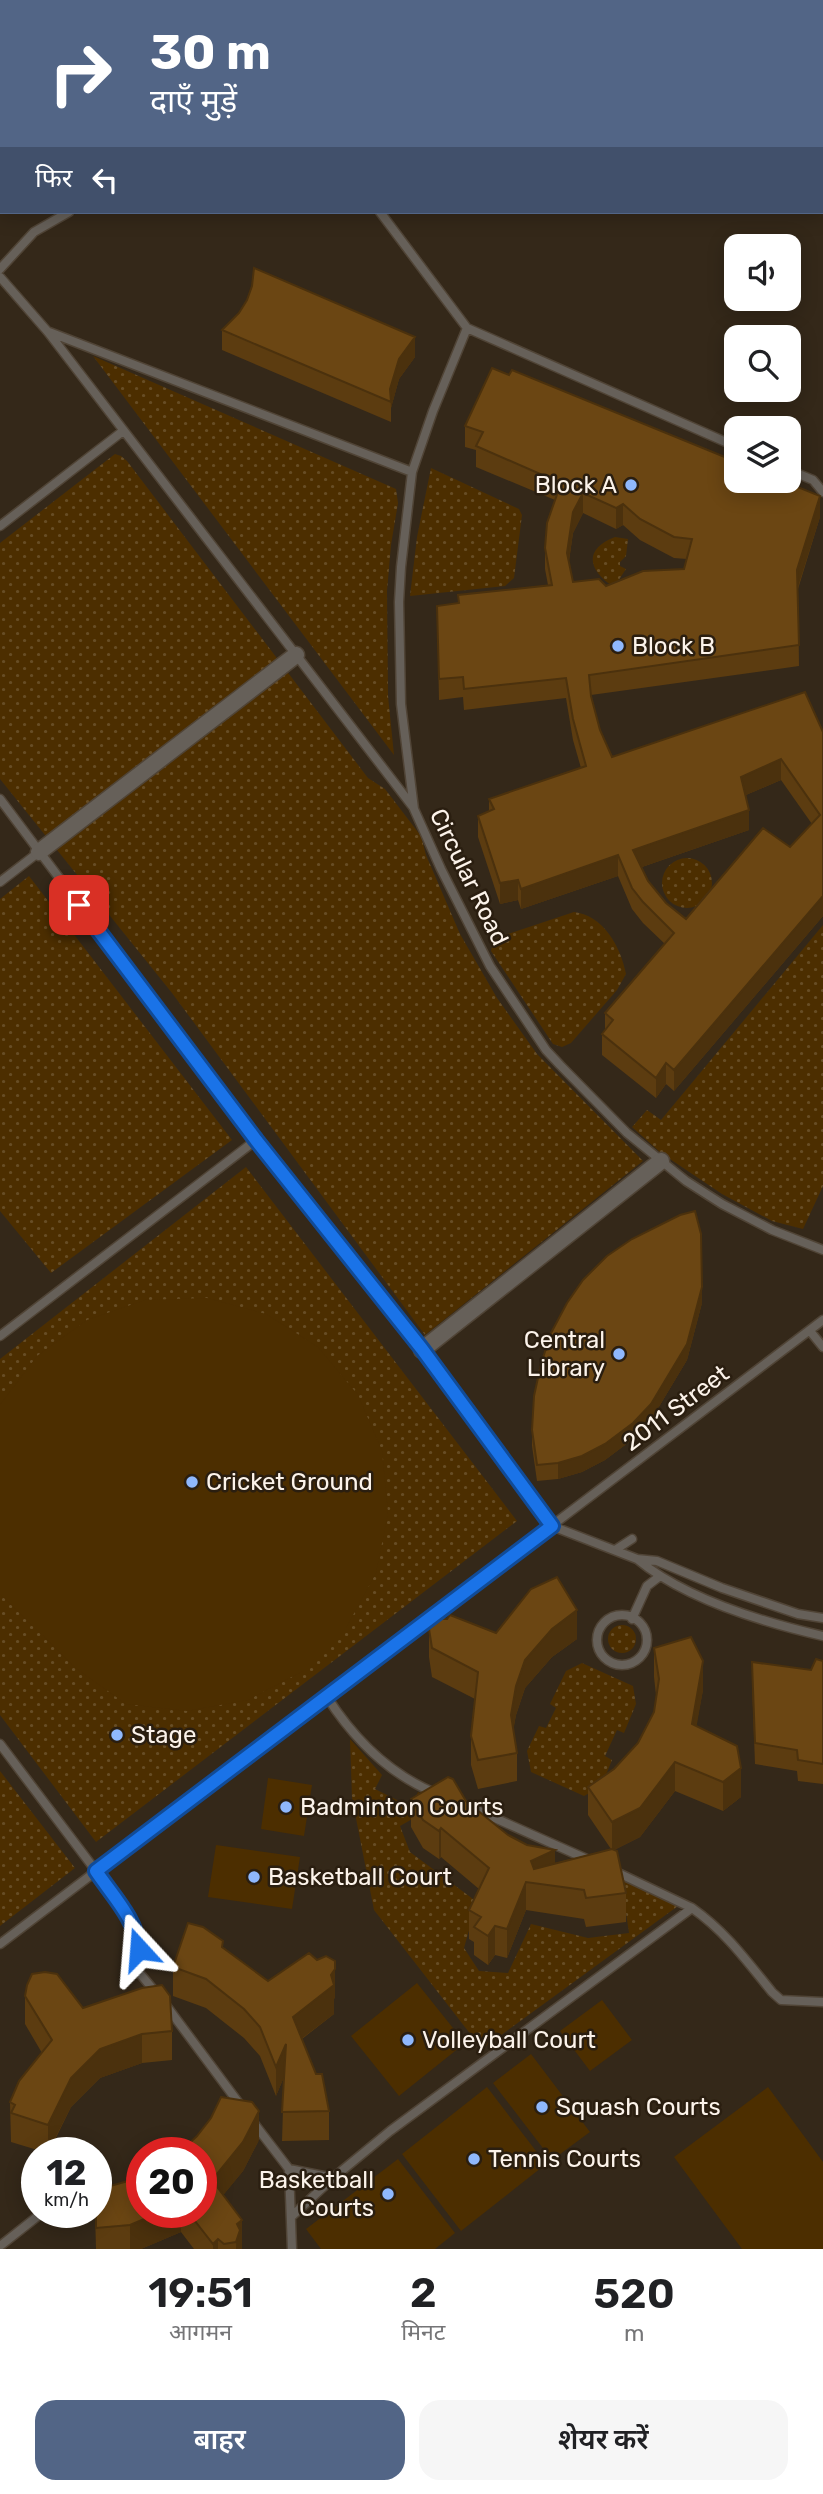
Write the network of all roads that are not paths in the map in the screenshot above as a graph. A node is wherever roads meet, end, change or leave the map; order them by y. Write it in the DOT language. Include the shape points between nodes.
graph roads {
  1 [pos="66,214"];
  2 [pos="382,214"];
  3 [pos="0,268"];
  4 [pos="0,277"];
  5 [pos="467,328"];
  6 [pos="48,332"];
  7 [pos="123,431"];
  8 [pos="724,441"];
  9 [pos="412,472"];
  10 [pos="801,475"];
  11 [pos="823,492"];
  12 [pos="0,526"];
  13 [pos="296,655"];
  14 [pos="0,799"];
  15 [pos="414,809"];
  16 [pos="39,852"];
  17 [pos="0,882"];
  18 [pos="256,1140"];
  19 [pos="661,1161"];
  20 [pos="823,1250"];
  21 [pos="823,1320"];
  22 [pos="810,1331"];
  23 [pos="0,1336"];
  24 [pos="823,1347"];
  25 [pos="422,1349"];
  26 [pos="552,1526"];
  27 [pos="632,1539"];
  28 [pos="615,1550"];
  29 [pos="636,1559"];
  30 [pos="660,1577"];
  31 [pos="823,1618"];
  32 [pos="632,1619"];
  33 [pos="823,1636"];
  34 [pos="327,1697"];
  35 [pos="0,1744"];
  36 [pos="447,1798"];
  37 [pos="459,1803"];
  38 [pos="595,1863"];
  39 [pos="607,1868"];
  40 [pos="96,1871"];
  41 [pos="692,1908"];
  42 [pos="0,1944"];
  43 [pos="823,2002"];
  44 [pos="289,2169"];
  45 [pos="333,2178"];
  46 [pos="292,2216"];
  47 [pos="23,2228"];
  48 [pos="0,2246"];
  49 [pos="292,2249"];
  1 -- 3 [label="lane" via="34,232"];
  2 -- 5 [label="lane"];
  4 -- 6 [label="lane"];
  5 -- 8 [label="lane"];
  5 -- 9 [label="lane, Circular Road"];
  6 -- 7 [label="lane"];
  6 -- 9 [label="lane"];
  7 -- 12 [label="lane"];
  7 -- 13 [label="lane"];
  9 -- 15 [label="lane, Circular Road" via="398,602 401,704"];
  10 -- 11 [label="lane"];
  13 -- 15 [label="lane"];
  13 -- 16 [label="street"];
  14 -- 16 [label="lane"];
  15 -- 19 [label="lane, Circular Road" via="485,957 546,1050 626,1133"];
  16 -- 17 [label="lane"];
  16 -- 18 [label="lane"];
  18 -- 23 [label="lane"];
  18 -- 25 [label="lane"];
  19 -- 20 [label="lane, Circular Road" via="722,1204"];
  19 -- 25 [label="street"];
  21 -- 22 [label="lane, 2011 Street"];
  22 -- 24 [label="lane"];
  22 -- 26 [label="lane, 2011 Street"];
  25 -- 26 [label="lane"];
  26 -- 28 [label="lane"];
  26 -- 34 [label="lane, 2011 Street"];
  27 -- 28 [label="lane"];
  28 -- 29 [label="lane"];
  29 -- 30 [label="lane"];
  29 -- 31 [label="lane" via="657,1561 722,1588"];
  30 -- 32 [label="lane" via="647,1586"];
  30 -- 33 [label="lane" via="733,1608"];
  32 -- 32 [label="lane" via="645,1631 646,1647 629,1664 612,1663 597,1645 599,1629 611,1618"];
  34 -- 36 [label="lane" via="344,1723 381,1761 412,1783"];
  34 -- 40 [label="lane, 2011 Street"];
  35 -- 40 [label="lane"];
  37 -- 38 [label="lane"];
  39 -- 41 [label="lane"];
  40 -- 42 [label="lane, 2011 Street"];
  40 -- 44 [label="lane" via="132,1923 137,1970"];
  41 -- 43 [label="lane" via="722,1931 781,2000"];
  41 -- 45 [label="lane"];
  44 -- 45 [label="lane"];
  44 -- 46 [label="lane"];
  45 -- 46 [label="lane"];
  46 -- 49 [label="lane"];
  47 -- 48 [label="lane"];
}
